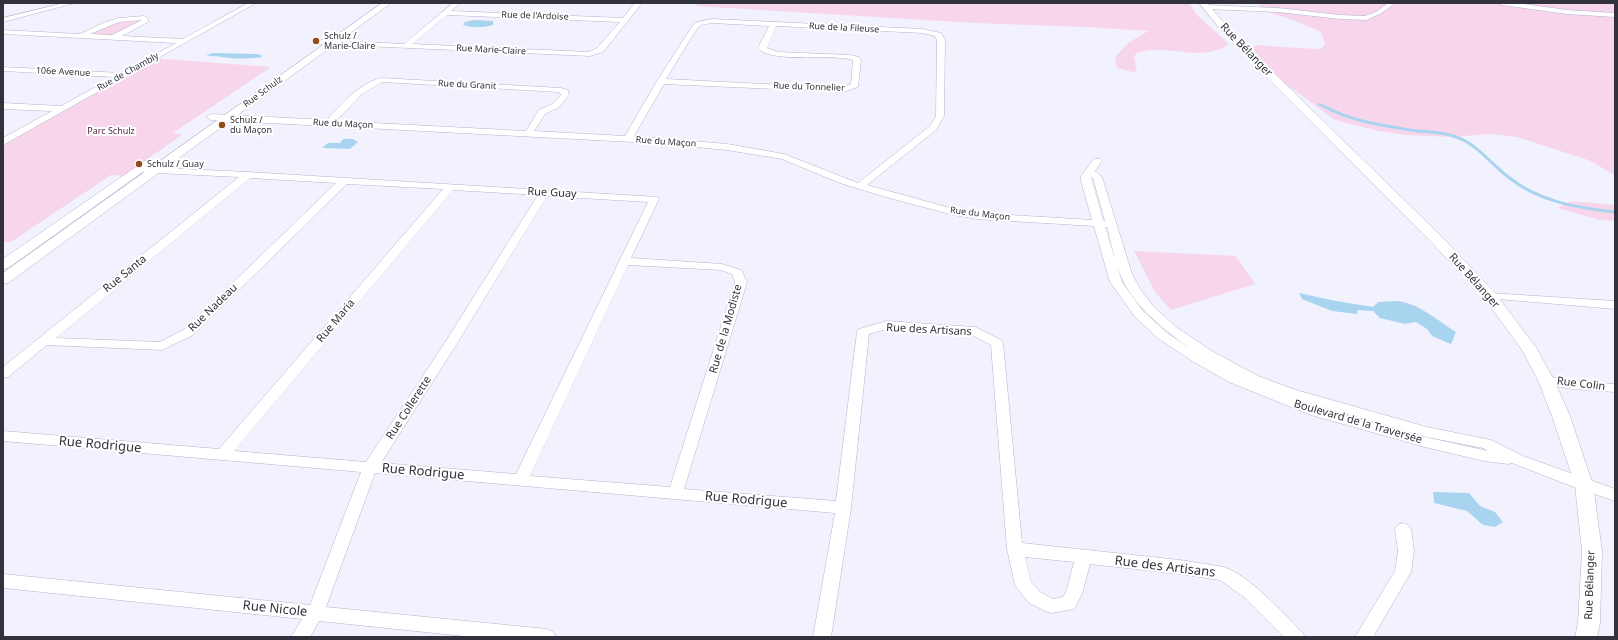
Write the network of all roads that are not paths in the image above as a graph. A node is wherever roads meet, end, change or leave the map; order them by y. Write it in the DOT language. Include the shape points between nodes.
graph roads {
  1 [pos="68,3"];
  2 [pos="253,3"];
  3 [pos="375,3"];
  4 [pos="387,3"];
  5 [pos="457,3"];
  6 [pos="639,3"];
  7 [pos="1392,3"];
  8 [pos="1502,3"];
  9 [pos="1204,5"];
  10 [pos="446,13"];
  11 [pos="1615,15"];
  12 [pos="3,20"];
  13 [pos="625,20"];
  14 [pos="773,24"];
  15 [pos="3,32"];
  16 [pos="81,36"];
  17 [pos="113,37"];
  18 [pos="185,41"];
  19 [pos="319,42"];
  20 [pos="332,43"];
  21 [pos="405,46"];
  22 [pos="3,68"];
  23 [pos="124,75"];
  24 [pos="263,81"];
  25 [pos="661,81"];
  26 [pos="278,82"];
  27 [pos="3,106"];
  28 [pos="62,109"];
  29 [pos="211,117"];
  30 [pos="228,118"];
  31 [pos="328,124"];
  32 [pos="528,134"];
  33 [pos="628,139"];
  34 [pos="3,142"];
  35 [pos="140,170"];
  36 [pos="156,170"];
  37 [pos="248,174"];
  38 [pos="344,181"];
  39 [pos="860,186"];
  40 [pos="450,187"];
  41 [pos="544,193"];
  42 [pos="1098,223"];
  43 [pos="1111,224"];
  44 [pos="30,246"];
  45 [pos="49,247"];
  46 [pos="624,261"];
  47 [pos="3,265"];
  48 [pos="3,280"];
  49 [pos="1490,296"];
  50 [pos="1615,305"];
  51 [pos="43,342"];
  52 [pos="3,374"];
  53 [pos="1546,380"];
  54 [pos="1615,388"];
  55 [pos="3,436"];
  56 [pos="222,455"];
  57 [pos="1518,460"];
  58 [pos="370,468"];
  59 [pos="520,481"];
  60 [pos="1584,485"];
  61 [pos="675,494"];
  62 [pos="1615,495"];
  63 [pos="843,508"];
  64 [pos="1403,528"];
  65 [pos="1015,549"];
  66 [pos="1083,558"];
  67 [pos="3,581"];
  68 [pos="315,613"];
  69 [pos="465,633"];
  70 [pos="300,637"];
  71 [pos="547,637"];
  72 [pos="822,637"];
  73 [pos="1296,637"];
  74 [pos="1364,637"];
  75 [pos="1586,637"];
  1 -- 12 [label="street"];
  2 -- 18 [label="street, Rue de Chambly"];
  3 -- 19 [label="street, Rue Schulz"];
  4 -- 20 [label="street, Rue Schulz"];
  5 -- 10 [label="street"];
  6 -- 13 [label="street, Rue Marie-Claire"];
  7 -- 9 [label="street" via="1366,18"];
  8 -- 11 [label="street" via="1567,12"];
  9 -- 49 [label="street, Rue Bélanger" via="1228,33"];
  10 -- 13 [label="street, Rue de l'Ardoise"];
  10 -- 21 [label="street"];
  13 -- 21 [label="street, Rue Marie-Claire" via="600,50 590,54"];
  14 -- 25 [label="street, Rue de la Fileuse" via="712,21 699,23"];
  14 -- 25 [label="street, Rue du Tonnelier" via="762,48 764,50 778,54 856,59 858,61 855,85 843,90"];
  14 -- 39 [label="street, Rue de la Fileuse" via="923,31 938,35 941,40 940,116 933,128"];
  15 -- 16 [label="street"];
  16 -- 17 [label="street"];
  16 -- 17 [label="street" via="117,19 144,18 146,21"];
  17 -- 18 [label="street"];
  18 -- 23 [label="street, Rue de Chambly"];
  19 -- 20 [label="street, Rue Marie-Claire"];
  19 -- 24 [label="street, Rue Schulz"];
  20 -- 21 [label="street, Rue Marie-Claire"];
  20 -- 26 [label="street, Rue Schulz"];
  22 -- 23 [label="street, 106e Avenue"];
  23 -- 28 [label="street, Rue de Chambly"];
  24 -- 26 [label="street"];
  24 -- 29 [label="street, Rue Schulz"];
  25 -- 33 [label="street, Rue de la Fileuse"];
  26 -- 30 [label="street, Rue Schulz"];
  27 -- 28 [label="street"];
  28 -- 34 [label="street, Rue de Chambly"];
  29 -- 30 [label="street, Rue du Maçon"];
  29 -- 35 [label="street, Rue Schulz"];
  30 -- 31 [label="street, Rue du Maçon"];
  30 -- 36 [label="street, Rue Schulz"];
  31 -- 32 [label="street, Rue du Maçon"];
  31 -- 32 [label="street, Rue du Granit" via="364,88 381,80 565,92 555,106 542,112"];
  32 -- 33 [label="street, Rue du Maçon"];
  33 -- 39 [label="street, Rue du Maçon" via="727,147 784,157"];
  35 -- 36 [label="street, Rue Guay"];
  35 -- 44 [label="street, Rue Schulz"];
  36 -- 37 [label="street, Rue Guay"];
  36 -- 45 [label="street, Rue Schulz"];
  37 -- 38 [label="street, Rue Guay"];
  37 -- 51 [label="street, Rue Santa"];
  38 -- 40 [label="street, Rue Guay"];
  38 -- 51 [label="street, Rue Nadeau" via="189,332 162,346"];
  39 -- 42 [label="street, Rue du Maçon" via="954,212 978,216"];
  40 -- 41 [label="street, Rue Guay"];
  40 -- 56 [label="street, Rue Maria"];
  41 -- 46 [label="street, Rue Guay" via="654,199"];
  41 -- 58 [label="street, Rue Collerette"];
  42 -- 43 [label="street, Rue du Maçon"];
  42 -- 43 [label="street, Boulevard de la Traversée" via="1086,181 1086,176 1094,167"];
  42 -- 57 [label="street, Boulevard de la Traversée" via="1116,282 1139,314 1164,336 1234,379 1342,420 1469,452"];
  43 -- 57 [label="street, Boulevard de la Traversée" via="1126,274 1149,308 1172,330 1225,365 1291,393 1427,432 1486,444"];
  44 -- 45 [label="street"];
  44 -- 47 [label="street, Rue Schulz"];
  45 -- 48 [label="street, Rue Schulz"];
  46 -- 59 [label="street, Rue Guay"];
  46 -- 61 [label="street, Rue de la Modiste" via="722,267 737,272 741,282"];
  49 -- 50 [label="street"];
  49 -- 53 [label="street, Rue Bélanger" via="1529,349"];
  51 -- 52 [label="street, Rue Santa"];
  53 -- 54 [label="street, Rue Colin"];
  53 -- 60 [label="street, Rue Bélanger"];
  55 -- 56 [label="street, Rue Rodrigue"];
  56 -- 58 [label="street, Rue Rodrigue"];
  57 -- 60 [label="street, Boulevard de la Traversée"];
  58 -- 59 [label="street, Rue Rodrigue"];
  58 -- 68 [label="street, Rue Collerette"];
  59 -- 61 [label="street, Rue Rodrigue"];
  60 -- 62 [label="street, Boulevard de la Traversée"];
  60 -- 75 [label="street, Rue Bélanger" via="1592,551 1589,623"];
  61 -- 63 [label="street, Rue Rodrigue"];
  63 -- 65 [label="street, Rue des Artisans" via="863,332 887,326 975,331 997,343"];
  63 -- 72 [label="street, Rue des Artisans"];
  64 -- 74 [label="street" via="1406,551 1403,572"];
  65 -- 66 [label="street, Rue des Artisans"];
  65 -- 66 [label="street, Rue des Artisans" via="1023,585 1034,597 1051,606 1068,604 1074,594"];
  66 -- 73 [label="street, Rue des Artisans" via="1180,566 1224,574 1252,593"];
  67 -- 68 [label="street, Rue Nicole"];
  68 -- 69 [label="street, Rue Nicole"];
  68 -- 70 [label="street, Rue Collerette"];
  69 -- 71 [label="street, Rue Nicole"];
}
